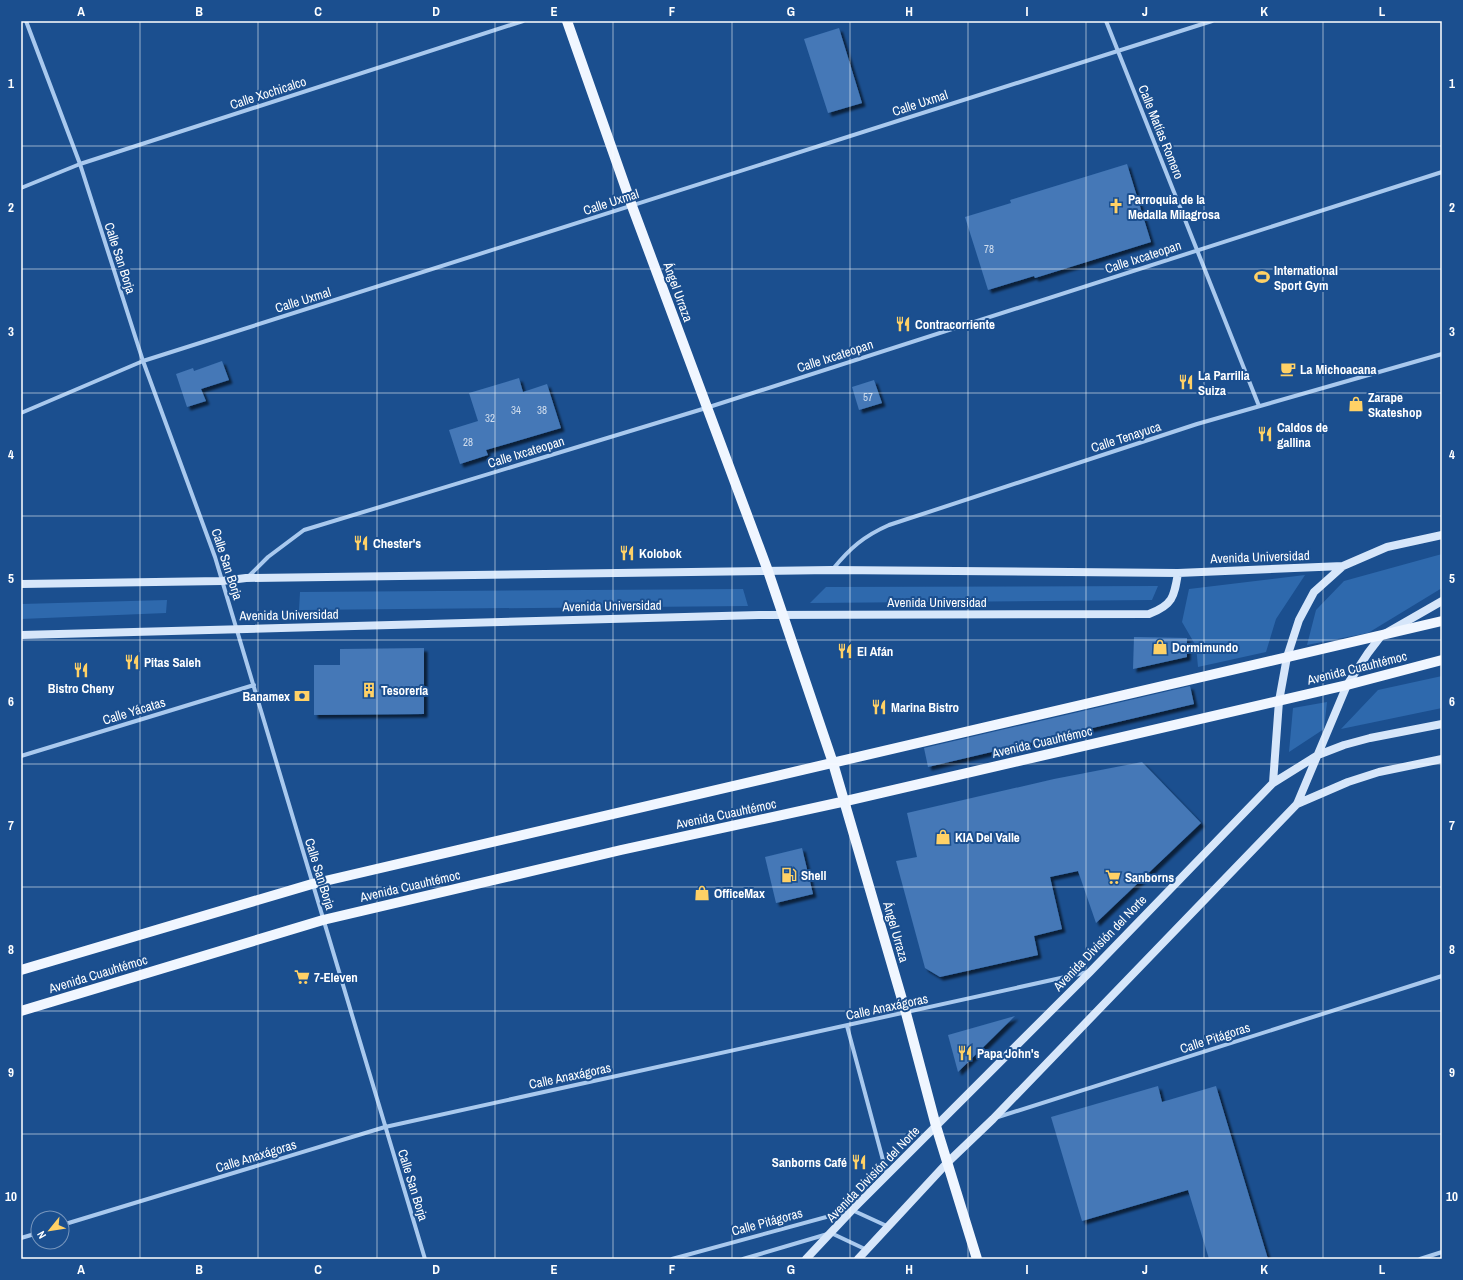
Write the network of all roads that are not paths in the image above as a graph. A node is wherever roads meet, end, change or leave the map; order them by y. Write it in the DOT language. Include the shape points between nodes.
graph roads {
  1 [pos="26,21"];
  2 [pos="523,21"];
  3 [pos="567,21"];
  4 [pos="1106,21"];
  5 [pos="1212,21"];
  6 [pos="1118,50"];
  7 [pos="80,164"];
  8 [pos="1442,172"];
  9 [pos="21,188"];
  10 [pos="632,206"];
  11 [pos="1197,250"];
  12 [pos="1442,354"];
  13 [pos="143,361"];
  14 [pos="1259,406"];
  15 [pos="706,408"];
  16 [pos="21,413"];
  17 [pos="1442,535"];
  18 [pos="1343,566"];
  19 [pos="832,570"];
  20 [pos="768,571"];
  21 [pos="1178,573"];
  22 [pos="246,578"];
  23 [pos="222,580"];
  24 [pos="21,584"];
  25 [pos="1442,601"];
  26 [pos="783,614"];
  27 [pos="1442,621"];
  28 [pos="237,628"];
  29 [pos="21,635"];
  30 [pos="1381,636"];
  31 [pos="1287,657"];
  32 [pos="1442,660"];
  33 [pos="254,685"];
  34 [pos="1346,685"];
  35 [pos="1279,701"];
  36 [pos="1442,724"];
  37 [pos="1318,755"];
  38 [pos="21,756"];
  39 [pos="1442,759"];
  40 [pos="833,763"];
  41 [pos="1273,783"];
  42 [pos="846,801"];
  43 [pos="1297,804"];
  44 [pos="312,884"];
  45 [pos="323,920"];
  46 [pos="21,970"];
  47 [pos="1090,972"];
  48 [pos="1442,976"];
  49 [pos="21,1011"];
  50 [pos="906,1013"];
  51 [pos="847,1026"];
  52 [pos="993,1119"];
  53 [pos="385,1126"];
  54 [pos="936,1126"];
  55 [pos="947,1163"];
  56 [pos="888,1175"];
  57 [pos="852,1210"];
  58 [pos="70,1223"];
  59 [pos="889,1227"];
  60 [pos="831,1233"];
  61 [pos="867,1250"];
  62 [pos="1442,1252"];
  63 [pos="425,1259"];
  64 [pos="672,1259"];
  65 [pos="743,1259"];
  66 [pos="806,1259"];
  67 [pos="858,1259"];
  68 [pos="977,1259"];
  69 [pos="1420,1259"];
  1 -- 7 [label="street, Calle San Borja"];
  2 -- 7 [label="street, Calle Xochicalco"];
  3 -- 10 [label="main road, Ángel Urraza"];
  4 -- 6 [label="street, Calle Matías Romero"];
  5 -- 6 [label="street, Calle Uxmal"];
  6 -- 10 [label="street, Calle Uxmal"];
  6 -- 11 [label="street, Calle Matías Romero"];
  7 -- 9 [label="street, Calle Xochicalco"];
  7 -- 13 [label="street, Calle San Borja"];
  8 -- 11 [label="street, Calle Ixcateopan"];
  10 -- 13 [label="street, Calle Uxmal"];
  10 -- 15 [label="main road, Ángel Urraza"];
  11 -- 14 [label="street, Calle Matías Romero"];
  11 -- 15 [label="street, Calle Ixcateopan"];
  12 -- 14 [label="street, Calle Tenayuca"];
  13 -- 16 [label="street, Calle Uxmal"];
  13 -- 23 [label="street, Calle San Borja"];
  14 -- 19 [label="street, Calle Tenayuca" via="889,524 849,550"];
  15 -- 20 [label="main road, Ángel Urraza"];
  15 -- 22 [label="street, Calle Ixcateopan" via="304,530 268,557"];
  17 -- 18 [label="main road" via="1387,547"];
  18 -- 21 [label="main road, Avenida Universidad"];
  18 -- 31 [label="main road" via="1314,592 1299,620"];
  19 -- 20 [label="main road, Avenida Universidad"];
  19 -- 21 [label="main road, Avenida Universidad"];
  20 -- 22 [label="main road, Avenida Universidad"];
  20 -- 26 [label="main road, Ángel Urraza"];
  21 -- 26 [label="main road, Avenida Universidad" via="1174,597 1163,609 1149,614"];
  22 -- 23 [label="main road, Avenida Universidad"];
  23 -- 24 [label="main road, Avenida Universidad"];
  23 -- 28 [label="street, Calle San Borja"];
  25 -- 30 [label="main road"];
  26 -- 28 [label="main road, Avenida Universidad"];
  26 -- 40 [label="main road, Ángel Urraza"];
  27 -- 30 [label="main road, Avenida Cuauhtémoc"];
  28 -- 29 [label="main road, Avenida Universidad"];
  28 -- 33 [label="street, Calle San Borja"];
  30 -- 31 [label="main road, Avenida Cuauhtémoc"];
  30 -- 34 [label="main road"];
  31 -- 35 [label="main road"];
  31 -- 40 [label="main road, Avenida Cuauhtémoc"];
  32 -- 34 [label="main road, Avenida Cuauhtémoc"];
  33 -- 38 [label="street, Calle Yácatas"];
  33 -- 44 [label="street, Calle San Borja"];
  34 -- 35 [label="main road, Avenida Cuauhtémoc"];
  34 -- 37 [label="main road"];
  35 -- 41 [label="main road"];
  35 -- 42 [label="main road, Avenida Cuauhtémoc"];
  36 -- 37 [label="main road" via="1370,738"];
  37 -- 41 [label="main road"];
  37 -- 43 [label="main road"];
  39 -- 43 [label="main road" via="1379,772"];
  40 -- 42 [label="main road, Ángel Urraza"];
  40 -- 44 [label="main road, Avenida Cuauhtémoc"];
  41 -- 47 [label="main road, Avenida División del Norte"];
  42 -- 45 [label="main road, Avenida Cuauhtémoc" via="621,850"];
  42 -- 50 [label="main road, Ángel Urraza"];
  43 -- 52 [label="main road"];
  44 -- 45 [label="street, Calle San Borja"];
  44 -- 46 [label="main road, Avenida Cuauhtémoc"];
  45 -- 49 [label="main road, Avenida Cuauhtémoc"];
  45 -- 53 [label="street, Calle San Borja"];
  47 -- 50 [label="street, Calle Anaxágoras"];
  47 -- 54 [label="main road, Avenida División del Norte"];
  48 -- 52 [label="street, Calle Pitágoras"];
  50 -- 51 [label="street, Calle Anaxágoras"];
  50 -- 54 [label="main road, Ángel Urraza"];
  51 -- 53 [label="street, Calle Anaxágoras"];
  51 -- 56 [label="street"];
  52 -- 55 [label="main road"];
  53 -- 58 [label="street, Calle Anaxágoras"];
  53 -- 63 [label="street, Calle San Borja"];
  54 -- 55 [label="main road, Ángel Urraza"];
  54 -- 56 [label="main road, Avenida División del Norte"];
  55 -- 59 [label="main road"];
  55 -- 68 [label="main road, Ángel Urraza"];
  56 -- 57 [label="main road, Avenida División del Norte"];
  57 -- 59 [label="street"];
  57 -- 60 [label="main road, Avenida División del Norte"];
  57 -- 64 [label="street, Calle Pitágoras"];
  59 -- 61 [label="main road"];
  60 -- 61 [label="street"];
  60 -- 65 [label="street"];
  60 -- 66 [label="main road, Avenida División del Norte"];
  61 -- 67 [label="main road"];
  62 -- 69 [label="street"];
}
